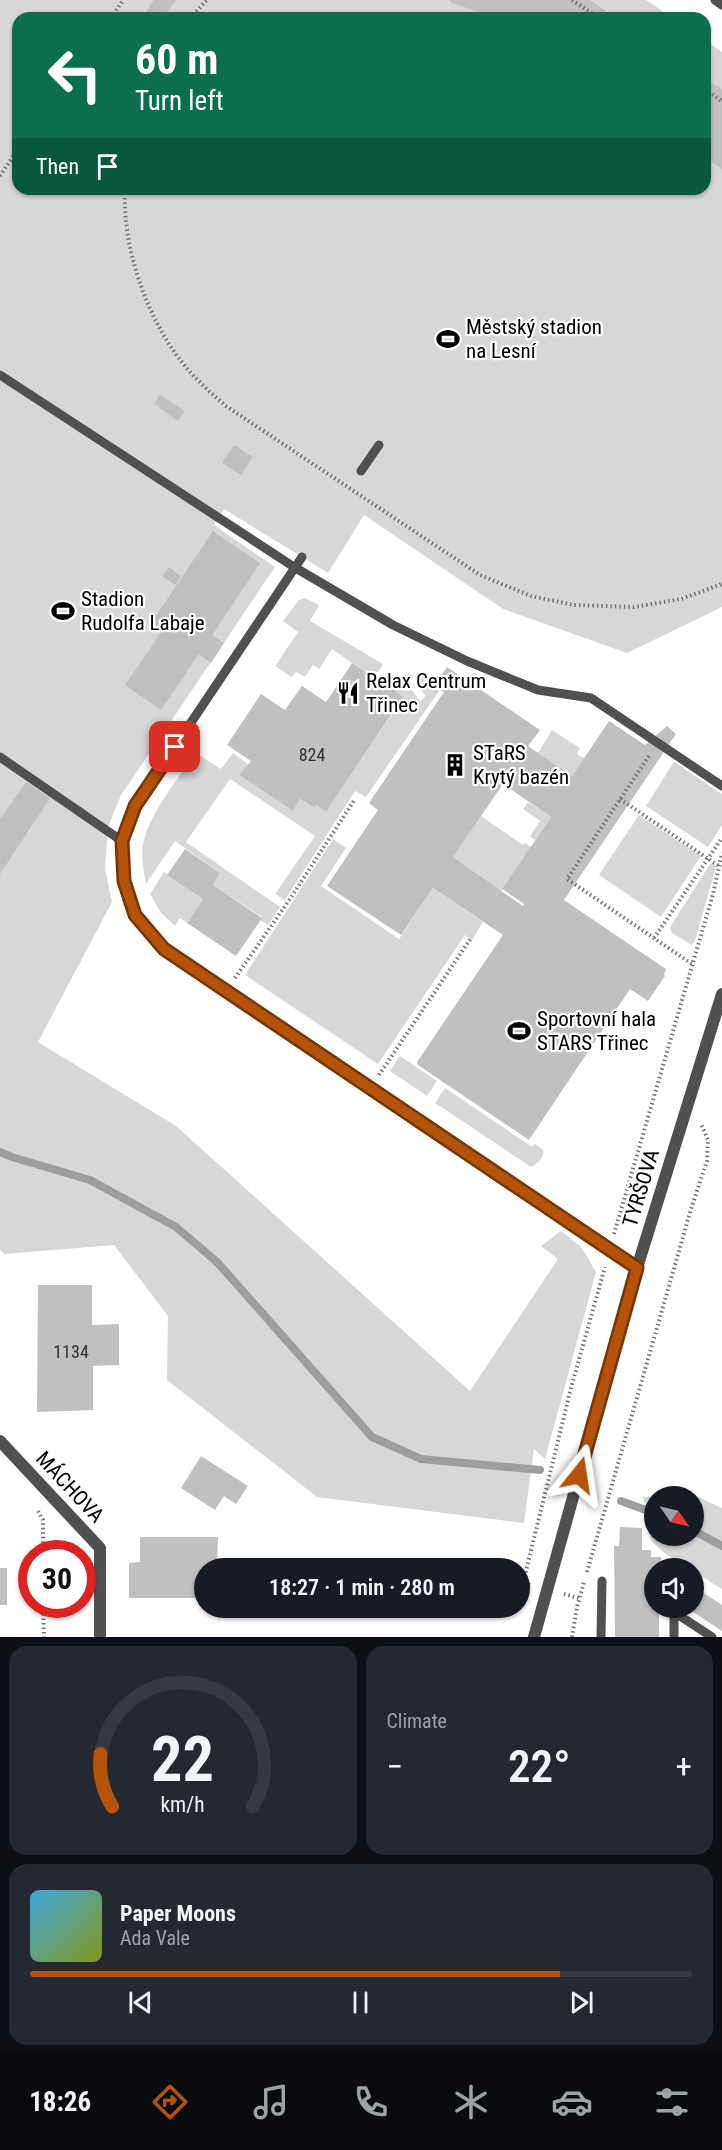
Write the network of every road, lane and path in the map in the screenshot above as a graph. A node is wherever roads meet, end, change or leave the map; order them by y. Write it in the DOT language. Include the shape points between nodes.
graph roads {
  1 [pos="207,0"];
  2 [pos="572,0"];
  3 [pos="715,0"];
  4 [pos="722,5"];
  5 [pos="196,12"];
  6 [pos="590,12"];
  7 [pos="12,158"];
  8 [pos="0,176"];
  9 [pos="0,375"];
  10 [pos="380,445"];
  11 [pos="361,471"];
  12 [pos="302,557"];
  13 [pos="294,567"];
  14 [pos="658,743"];
  15 [pos="0,757"];
  16 [pos="722,786"];
  17 [pos="356,799"];
  18 [pos="620,799"];
  19 [pos="722,838"];
  20 [pos="122,841"];
  21 [pos="722,853"];
  22 [pos="708,858"];
  23 [pos="719,866"];
  24 [pos="471,938"];
  25 [pos="654,938"];
  26 [pos="692,964"];
  27 [pos="224,990"];
  28 [pos="722,994"];
  29 [pos="370,1088"];
  30 [pos="689,1099"];
  31 [pos="610,1250"];
  32 [pos="637,1268"];
  33 [pos="0,1441"];
  34 [pos="34,1507"];
  35 [pos="43,1540"];
  36 [pos="529,1558"];
  37 [pos="602,1581"];
  38 [pos="561,1593"];
  39 [pos="579,1598"];
  40 [pos="43,1618"];
  41 [pos="44,1637"];
  42 [pos="100,1637"];
  43 [pos="534,1637"];
  44 [pos="572,1637"];
  45 [pos="601,1637"];
  46 [pos="674,1637"];
  47 [pos="712,1637"];
  1 -- 5 [label="path"];
  2 -- 6 [label="path"];
  3 -- 4 [label="lane"];
  7 -- 8 [label="path"];
  9 -- 13 [label="lane"];
  10 -- 11 [label="lane"];
  12 -- 13 [label="lane"];
  13 -- 14 [label="lane" via="393,625 467,661 538,690 591,698"];
  13 -- 20 [label="lane" via="135,806"];
  14 -- 16 [label="lane"];
  14 -- 18 [label="path"];
  15 -- 20 [label="lane"];
  17 -- 27 [label="path" via="242,971"];
  18 -- 22 [label="path"];
  18 -- 25 [label="path" via="567,879"];
  19 -- 22 [label="path"];
  20 -- 27 [label="lane" via="124,881 135,915 164,949"];
  21 -- 23 [label="path"];
  22 -- 23 [label="path"];
  22 -- 25 [label="path"];
  23 -- 26 [label="path"];
  24 -- 29 [label="path"];
  25 -- 26 [label="path"];
  26 -- 31 [label="path"];
  27 -- 29 [label="lane"];
  28 -- 30 [label="street, TYRŠOVA"];
  29 -- 31 [label="lane"];
  30 -- 32 [label="street, TYRŠOVA"];
  30 -- 39 [label="path" via="708,1140 707,1161"];
  31 -- 32 [label="lane"];
  31 -- 36 [label="path"];
  32 -- 43 [label="street, TYRŠOVA"];
  33 -- 42 [label="street, MÁCHOVA" via="100,1548"];
  34 -- 35 [label="path" via="43,1520"];
  37 -- 45 [label="lane"];
  38 -- 39 [label="path"];
  39 -- 44 [label="path"];
  40 -- 41 [label="path"];
  46 -- 47 [label="lane" via="674,1612"];
}
